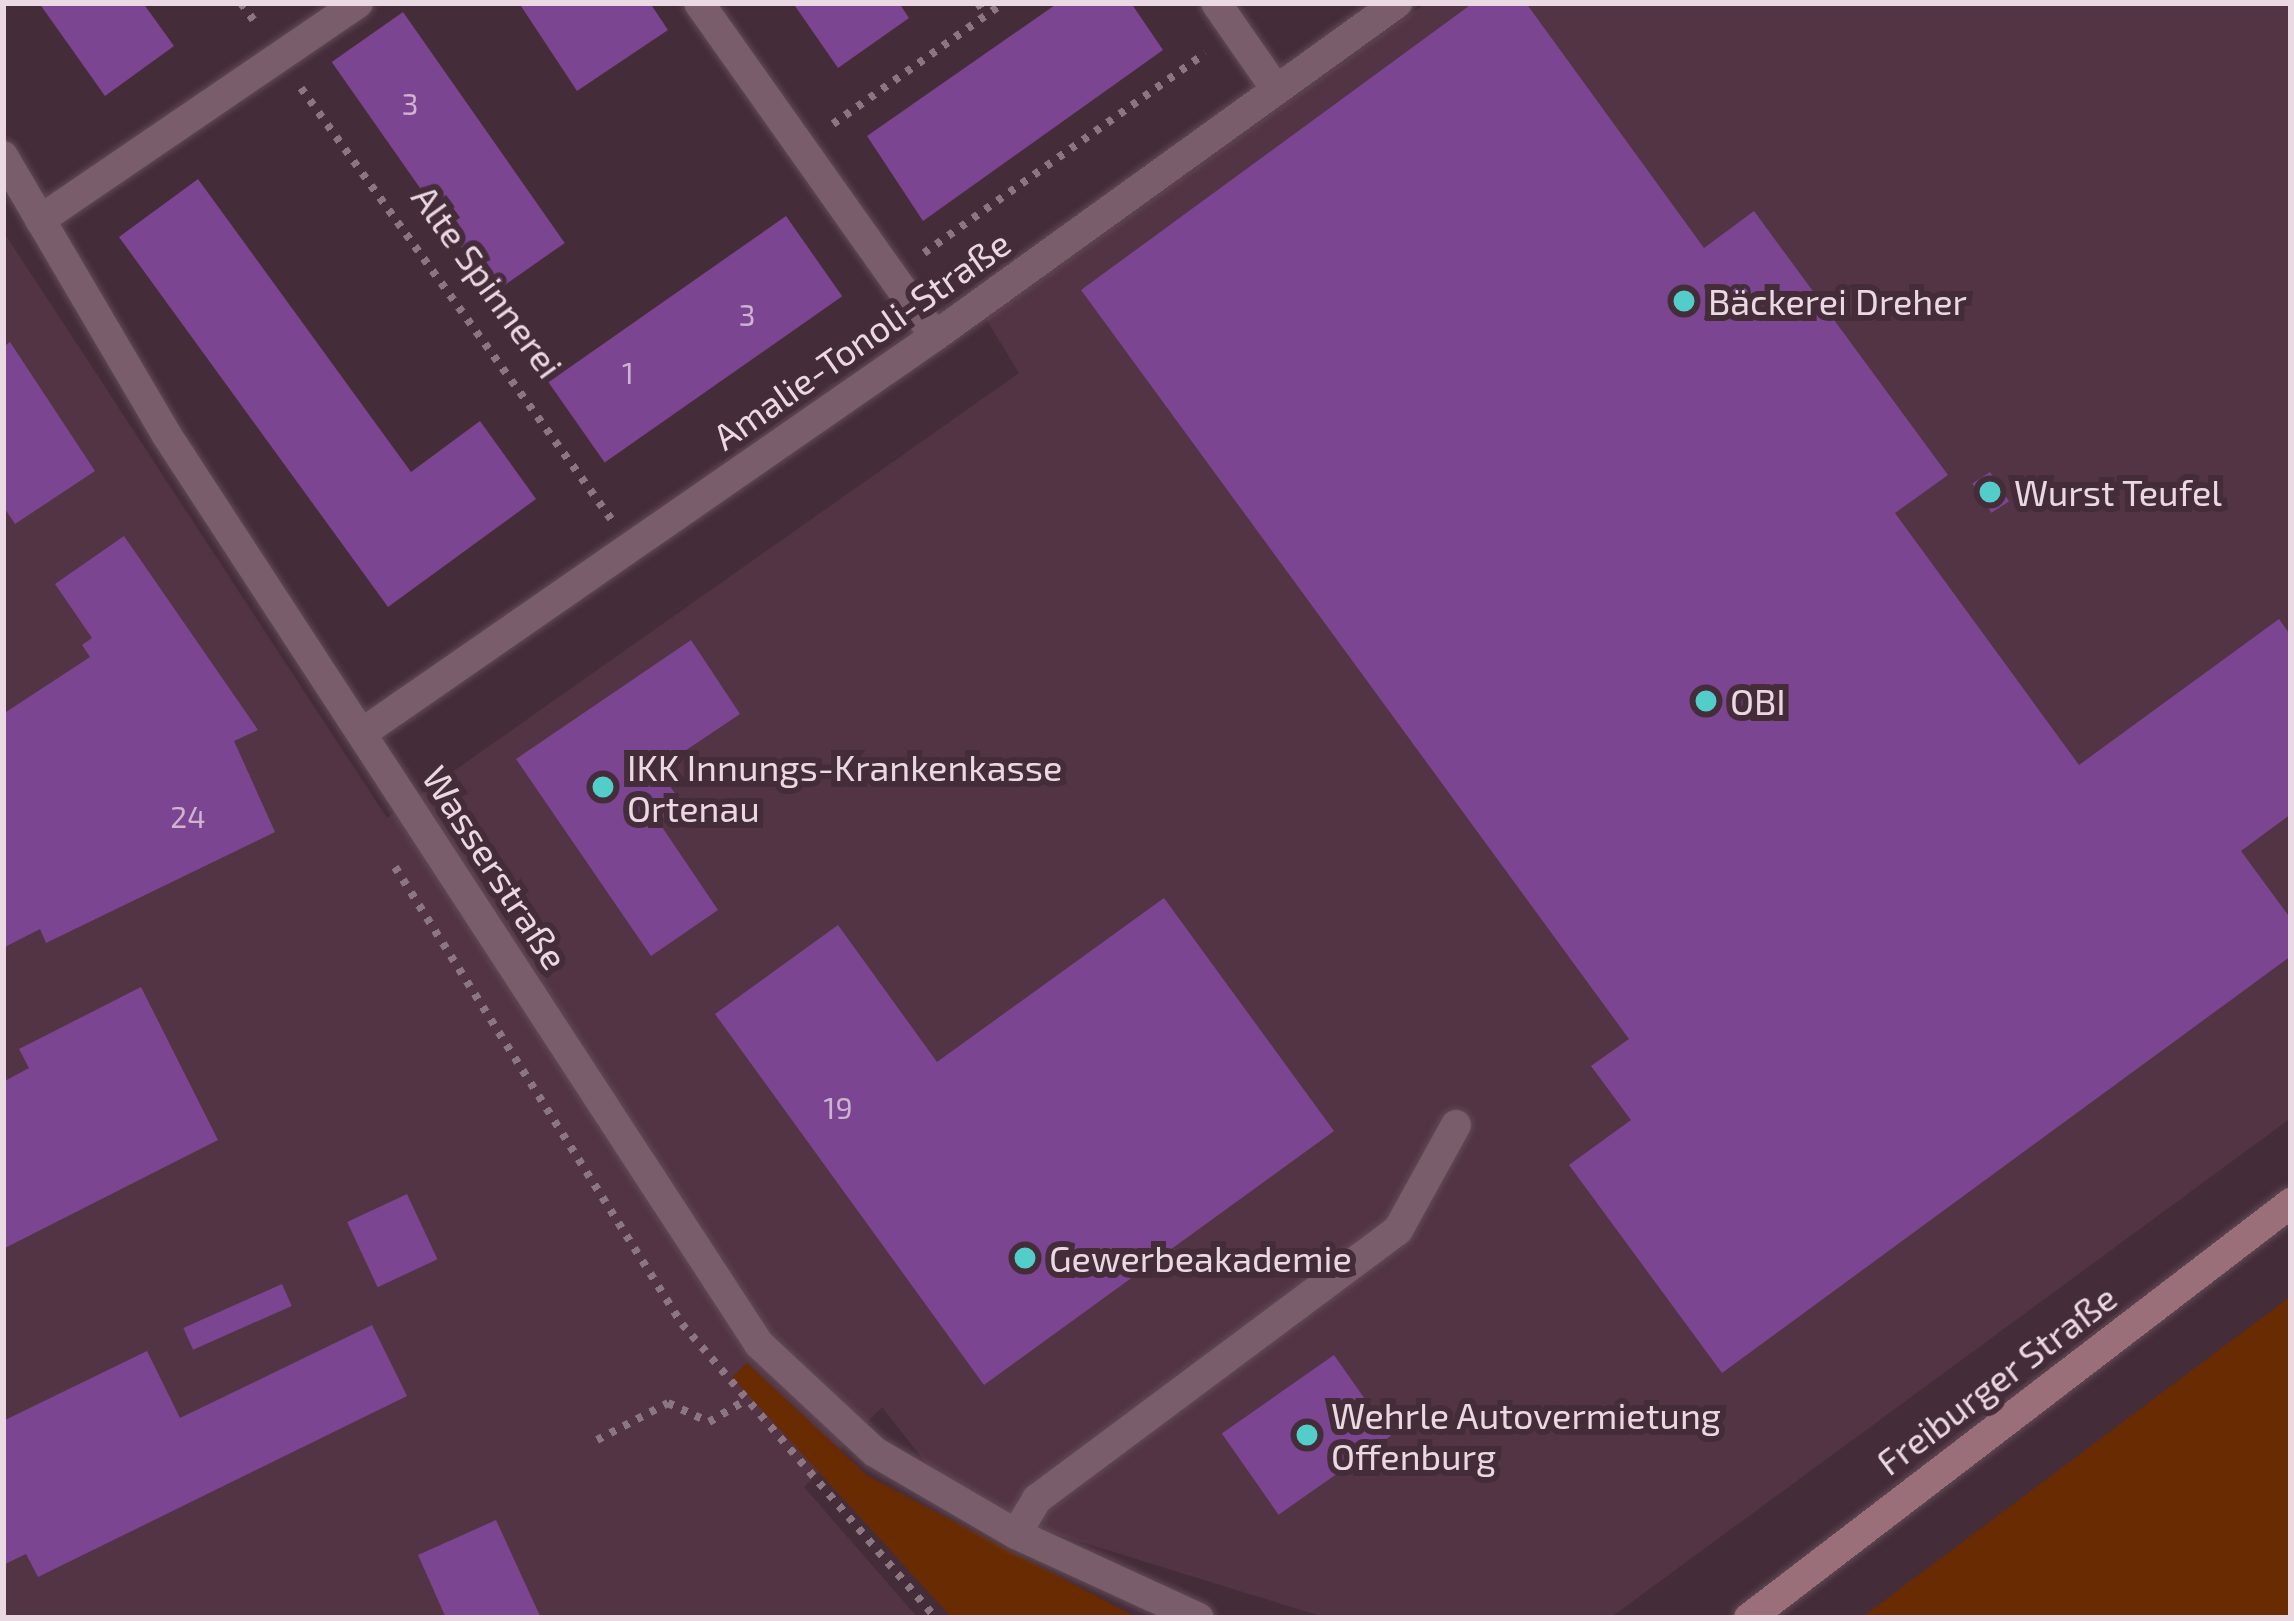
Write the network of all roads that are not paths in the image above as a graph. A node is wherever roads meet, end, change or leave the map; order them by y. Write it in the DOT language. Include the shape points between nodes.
graph roads {
  1 [pos="358,3"];
  2 [pos="699,3"];
  3 [pos="1216,3"];
  4 [pos="1397,3"];
  5 [pos="1275,88"];
  6 [pos="3,156"];
  7 [pos="40,220"];
  8 [pos="935,336"];
  9 [pos="365,731"];
  10 [pos="1456,1125"];
  11 [pos="2291,1203"];
  12 [pos="1016,1534"];
  13 [pos="1199,1618"];
  14 [pos="1749,1618"];
  1 -- 7 [label="street"];
  2 -- 8 [label="street"];
  3 -- 5 [label="street"];
  4 -- 5 [label="street, Amalie-Tonoli-Straße"];
  5 -- 8 [label="street, Amalie-Tonoli-Straße"];
  6 -- 7 [label="street, Wasserstraße"];
  7 -- 9 [label="street, Wasserstraße" via="166,434"];
  8 -- 9 [label="street, Amalie-Tonoli-Straße"];
  9 -- 12 [label="street, Wasserstraße" via="759,1344 874,1452"];
  10 -- 12 [label="street" via="1397,1230 1037,1499"];
  11 -- 14 [label="main road, Freiburger Straße"];
  12 -- 13 [label="street, Wasserstraße"];
}
